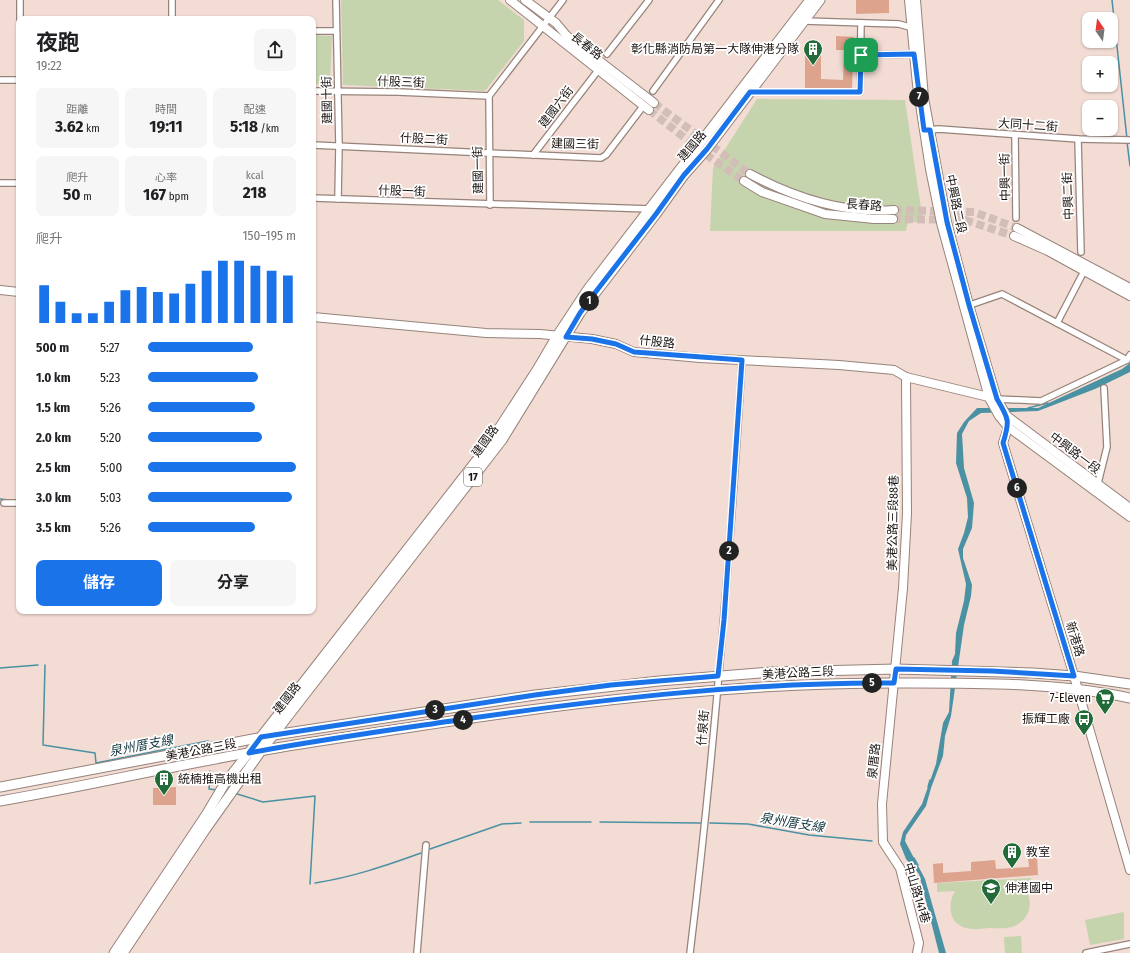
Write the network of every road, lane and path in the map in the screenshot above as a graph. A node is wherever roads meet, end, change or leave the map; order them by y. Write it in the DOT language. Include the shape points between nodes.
graph roads {
  1 [pos="20,0"];
  2 [pos="172,0"];
  3 [pos="336,0"];
  4 [pos="510,0"];
  5 [pos="526,0"];
  6 [pos="563,0"];
  7 [pos="649,0"];
  8 [pos="719,0"];
  9 [pos="810,0"];
  10 [pos="820,0"];
  11 [pos="909,0"];
  12 [pos="916,0"];
  13 [pos="20,16"];
  14 [pos="172,16"];
  15 [pos="548,18"];
  16 [pos="804,21"];
  17 [pos="861,23"];
  18 [pos="543,26"];
  19 [pos="914,28"];
  20 [pos="316,31"];
  21 [pos="336,31"];
  22 [pos="607,54"];
  23 [pos="917,54"];
  24 [pos="861,55"];
  25 [pos="596,73"];
  26 [pos="0,80"];
  27 [pos="16,80"];
  28 [pos="316,91"];
  29 [pos="653,91"];
  30 [pos="337,92"];
  31 [pos="750,92"];
  32 [pos="489,96"];
  33 [pos="648,107"];
  34 [pos="927,130"];
  35 [pos="1015,135"];
  36 [pos="1078,139"];
  37 [pos="1130,140"];
  38 [pos="316,145"];
  39 [pos="339,146"];
  40 [pos="489,153"];
  41 [pos="533,155"];
  42 [pos="750,174"];
  43 [pos="744,181"];
  44 [pos="0,183"];
  45 [pos="16,183"];
  46 [pos="316,198"];
  47 [pos="338,199"];
  48 [pos="490,205"];
  49 [pos="650,209"];
  50 [pos="894,210"];
  51 [pos="1016,218"];
  52 [pos="893,219"];
  53 [pos="1081,252"];
  54 [pos="1082,275"];
  55 [pos="1130,288"];
  56 [pos="0,290"];
  57 [pos="16,292"];
  58 [pos="1130,296"];
  59 [pos="966,306"];
  60 [pos="316,317"];
  61 [pos="1058,323"];
  62 [pos="557,336"];
  63 [pos="566,337"];
  64 [pos="1128,358"];
  65 [pos="742,360"];
  66 [pos="906,377"];
  67 [pos="1104,388"];
  68 [pos="999,408"];
  69 [pos="1008,427"];
  70 [pos="1096,488"];
  71 [pos="4,503"];
  72 [pos="16,503"];
  73 [pos="1130,508"];
  74 [pos="1130,517"];
  75 [pos="400,566"];
  76 [pos="896,669"];
  77 [pos="718,676"];
  78 [pos="1074,676"];
  79 [pos="894,683"];
  80 [pos="1130,684"];
  81 [pos="717,690"];
  82 [pos="1077,690"];
  83 [pos="1130,698"];
  84 [pos="274,735"];
  85 [pos="261,737"];
  86 [pos="261,750"];
  87 [pos="249,753"];
  88 [pos="0,787"];
  89 [pos="0,802"];
  90 [pos="883,842"];
  91 [pos="426,845"];
  92 [pos="1130,870"];
  93 [pos="1130,944"];
  94 [pos="114,953"];
  95 [pos="123,953"];
  96 [pos="417,953"];
  97 [pos="690,953"];
  98 [pos="916,953"];
  99 [pos="1086,953"];
  1 -- 13 [label="street"];
  2 -- 14 [label="street"];
  3 -- 21 [label="street, 建國十街"];
  4 -- 18 [label="street, 長春路"];
  5 -- 15 [label="street, 長春路"];
  6 -- 15 [label="street"];
  7 -- 22 [label="street"];
  8 -- 29 [label="street"];
  9 -- 49 [label="main road, 建國路 / 17"];
  10 -- 16 [label="main road, 建國路 / 17"];
  11 -- 19 [label="street, 中興路二段"];
  12 -- 19 [label="street, 中興路二段"];
  15 -- 18 [label="street"];
  15 -- 33 [label="street, 長春路"];
  16 -- 17 [label="street"];
  16 -- 31 [label="main road, 建國路 / 17"];
  17 -- 19 [label="street" via="899,24"];
  17 -- 24 [label="street"];
  18 -- 32 [label="street"];
  18 -- 33 [label="street, 長春路"];
  19 -- 23 [label="street, 中興路二段"];
  20 -- 21 [label="street"];
  21 -- 30 [label="street, 建國十街"];
  23 -- 24 [label="street"];
  23 -- 34 [label="street, 中興路二段"];
  24 -- 31 [label="street" via="860,92"];
  25 -- 41 [label="street, 建國六街"];
  26 -- 27 [label="street"];
  28 -- 30 [label="street, 什股三街"];
  30 -- 32 [label="street, 什股三街"];
  30 -- 39 [label="street, 建國十街"];
  31 -- 63 [label="main road, 建國路 / 17" via="594,294"];
  32 -- 40 [label="street, 建國一街"];
  33 -- 41 [label="street, 建國三街" via="601,158"];
  34 -- 35 [label="street, 大同十二街"];
  34 -- 59 [label="street, 中興路二段"];
  35 -- 36 [label="street, 大同十二街"];
  35 -- 51 [label="street, 中興一街"];
  36 -- 37 [label="street, 大同十二街"];
  36 -- 53 [label="street, 中興二街"];
  38 -- 39 [label="street, 什股二街"];
  39 -- 40 [label="street, 什股二街"];
  39 -- 47 [label="street, 建國十街"];
  40 -- 41 [label="street, 什股二街"];
  40 -- 48 [label="street, 建國一街"];
  42 -- 50 [label="street, 長春路" via="777,188 838,208"];
  43 -- 52 [label="street, 長春路" via="762,192 825,214"];
  44 -- 45 [label="street"];
  46 -- 47 [label="street, 什股一街"];
  47 -- 48 [label="street, 什股一街"];
  48 -- 49 [label="street, 建國一街"];
  49 -- 62 [label="main road, 建國路 / 17" via="588,289"];
  54 -- 61 [label="street"];
  55 -- 58 [label="street" via="1016,232"];
  56 -- 57 [label="street"];
  59 -- 61 [label="street" via="1002,294"];
  59 -- 68 [label="street, 中興路二段"];
  60 -- 62 [label="street, 什股路" via="486,333"];
  61 -- 64 [label="street"];
  62 -- 63 [label="street, 什股路"];
  62 -- 75 [label="main road, 建國路 / 17" via="487,448"];
  63 -- 65 [label="street, 什股路" via="616,344 634,352"];
  63 -- 75 [label="main road, 建國路 / 17" via="502,440"];
  64 -- 68 [label="street" via="1041,401"];
  65 -- 66 [label="street, 什股路" via="894,370"];
  65 -- 77 [label="street, 什泉街"];
  66 -- 68 [label="street, 什股路"];
  66 -- 76 [label="street, 美港公路三段88巷" via="907,513"];
  67 -- 70 [label="street" via="1107,447"];
  68 -- 69 [label="street, 新港路"];
  68 -- 70 [label="street, 中興路一段"];
  69 -- 70 [label="street, 中興路一段"];
  69 -- 78 [label="street, 新港路" via="1003,443"];
  70 -- 73 [label="street, 中興路一段"];
  70 -- 74 [label="street, 中興路一段"];
  71 -- 72 [label="street"];
  75 -- 84 [label="main road, 建國路 / 17"];
  75 -- 85 [label="main road, 建國路 / 17"];
  76 -- 77 [label="main road, 美港公路三段"];
  76 -- 78 [label="main road, 美港公路三段" via="1026,672"];
  76 -- 79 [label="street, 美港公路三段88巷"];
  77 -- 81 [label="street, 什泉街"];
  77 -- 84 [label="main road, 美港公路三段" via="611,685 535,695"];
  78 -- 80 [label="main road, 美港公路三段"];
  78 -- 82 [label="street, 新港路"];
  79 -- 81 [label="main road, 美港公路三段"];
  79 -- 82 [label="main road, 美港公路三段" via="954,683"];
  79 -- 90 [label="street, 泉厝路" via="882,804"];
  81 -- 86 [label="main road, 美港公路三段" via="534,709"];
  81 -- 97 [label="street, 什泉街" via="706,820"];
  82 -- 83 [label="main road, 美港公路三段"];
  82 -- 92 [label="street, 新港路"];
  84 -- 85 [label="main road, 美港公路三段"];
  84 -- 86 [label="main road, 建國路 / 17"];
  85 -- 87 [label="main road, 建國路 / 17"];
  85 -- 88 [label="main road, 美港公路三段"];
  86 -- 87 [label="main road, 美港公路三段"];
  86 -- 95 [label="main road, 建國路 / 17"];
  87 -- 89 [label="main road, 美港公路三段"];
  87 -- 94 [label="main road, 建國路 / 17" via="225,783"];
  90 -- 98 [label="street, 中山路141巷" via="900,868 919,943"];
  91 -- 96 [label="street"];
  93 -- 99 [label="street"];
}
